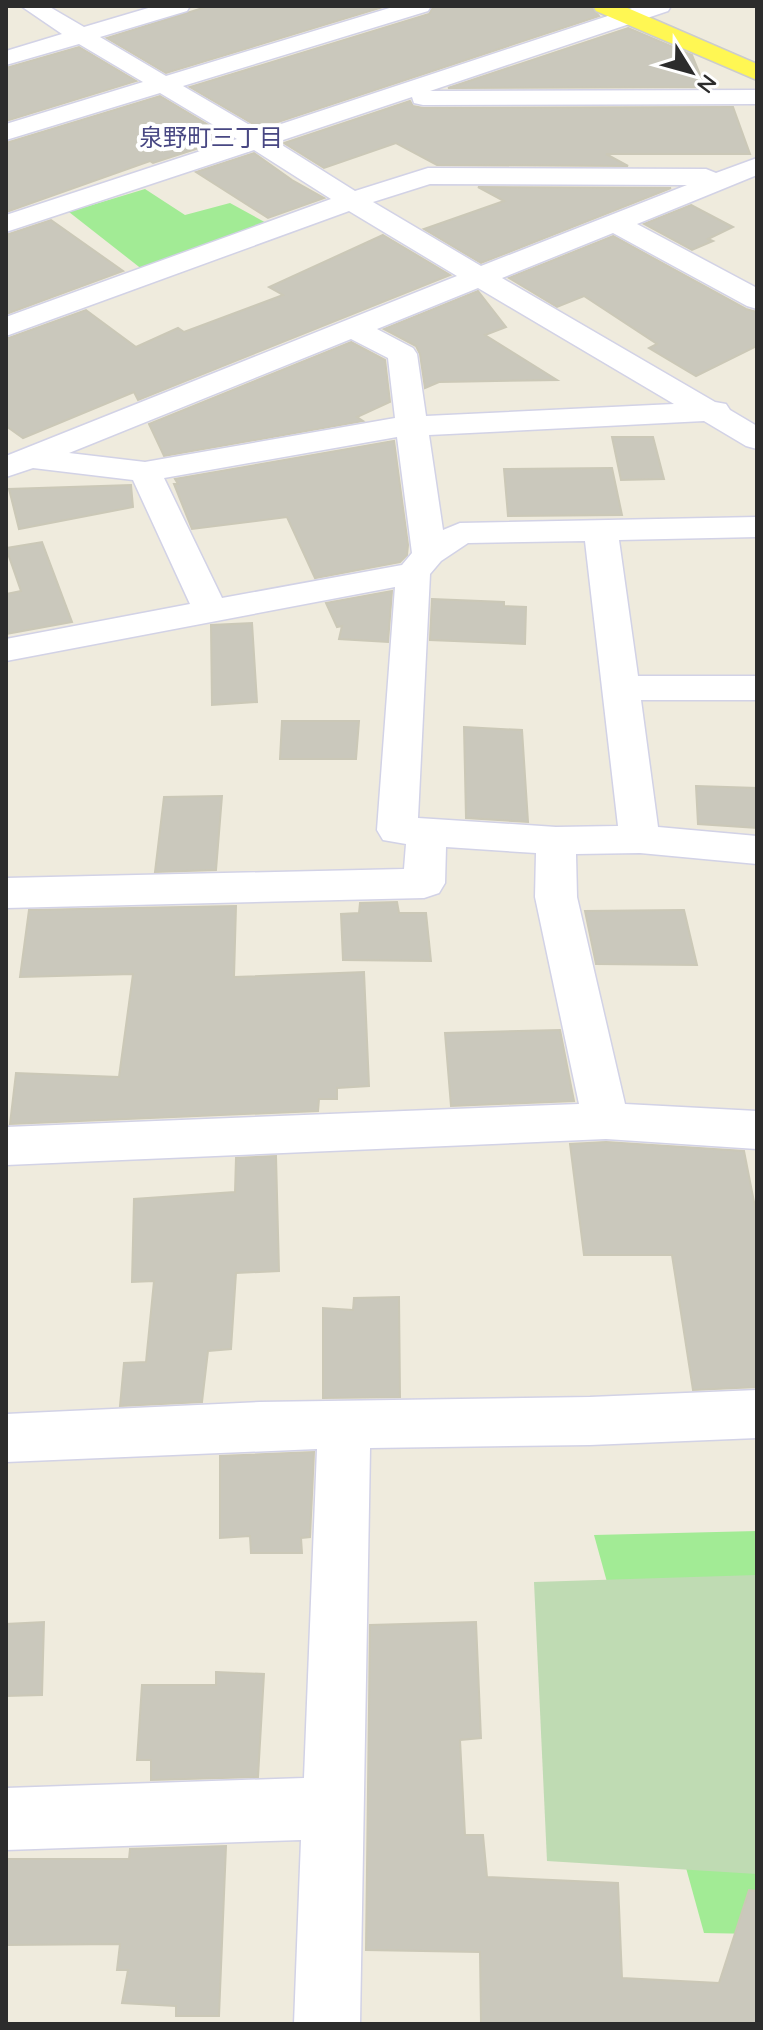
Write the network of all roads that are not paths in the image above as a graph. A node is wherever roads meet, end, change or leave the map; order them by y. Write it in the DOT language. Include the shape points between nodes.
graph roads {
  1 [pos="32,6"];
  2 [pos="179,6"];
  3 [pos="420,6"];
  4 [pos="604,6"];
  5 [pos="660,6"];
  6 [pos="629,17"];
  7 [pos="80,37"];
  8 [pos="6,58"];
  9 [pos="757,73"];
  10 [pos="163,84"];
  11 [pos="757,97"];
  12 [pos="383,98"];
  13 [pos="6,132"];
  14 [pos="255,139"];
  15 [pos="745,175"];
  16 [pos="350,201"];
  17 [pos="615,223"];
  18 [pos="6,224"];
  19 [pos="480,277"];
  20 [pos="757,300"];
  21 [pos="6,327"];
  22 [pos="351,327"];
  23 [pos="757,409"];
  24 [pos="712,411"];
  25 [pos="411,426"];
  26 [pos="757,439"];
  27 [pos="16,462"];
  28 [pos="145,472"];
  29 [pos="757,527"];
  30 [pos="601,530"];
  31 [pos="421,563"];
  32 [pos="210,610"];
  33 [pos="6,650"];
  34 [pos="621,688"];
  35 [pos="757,688"];
  36 [pos="427,834"];
  37 [pos="640,839"];
  38 [pos="556,841"];
  39 [pos="757,850"];
  40 [pos="6,893"];
  41 [pos="606,1121"];
  42 [pos="755,1138"];
  43 [pos="6,1146"];
  44 [pos="757,1414"];
  45 [pos="344,1425"];
  46 [pos="6,1438"];
  47 [pos="333,1808"];
  48 [pos="6,1819"];
  49 [pos="327,2024"];
  1 -- 7 [label="street"];
  2 -- 7 [label="street"];
  3 -- 10 [label="street"];
  4 -- 6 [label="main road"];
  5 -- 6 [label="street"];
  6 -- 9 [label="main road"];
  6 -- 12 [label="street"];
  7 -- 8 [label="street"];
  7 -- 10 [label="street"];
  10 -- 13 [label="street"];
  10 -- 14 [label="street"];
  11 -- 12 [label="street"];
  12 -- 14 [label="street"];
  14 -- 16 [label="street"];
  14 -- 18 [label="street"];
  15 -- 16 [label="street" via="428,176"];
  15 -- 17 [label="street"];
  16 -- 19 [label="street"];
  16 -- 21 [label="street"];
  17 -- 19 [label="street"];
  17 -- 20 [label="street"];
  19 -- 22 [label="street"];
  19 -- 24 [label="street"];
  22 -- 25 [label="street" via="402,354"];
  22 -- 27 [label="street"];
  23 -- 24 [label="street"];
  24 -- 25 [label="street"];
  24 -- 26 [label="street"];
  25 -- 28 [label="street"];
  25 -- 31 [label="street"];
  27 -- 28 [label="street"];
  28 -- 32 [label="street"];
  29 -- 30 [label="street"];
  30 -- 31 [label="street" via="460,533"];
  30 -- 34 [label="street"];
  31 -- 32 [label="street"];
  31 -- 36 [label="street" via="397,830"];
  32 -- 33 [label="street"];
  34 -- 35 [label="street"];
  34 -- 37 [label="street"];
  36 -- 38 [label="street"];
  36 -- 40 [label="street" via="424,883"];
  37 -- 38 [label="street"];
  37 -- 39 [label="street"];
  38 -- 41 [label="street" via="556,897"];
  41 -- 42 [label="street"];
  41 -- 43 [label="street"];
  44 -- 45 [label="street"];
  45 -- 46 [label="street"];
  45 -- 47 [label="street"];
  47 -- 48 [label="street"];
  47 -- 49 [label="street"];
}
